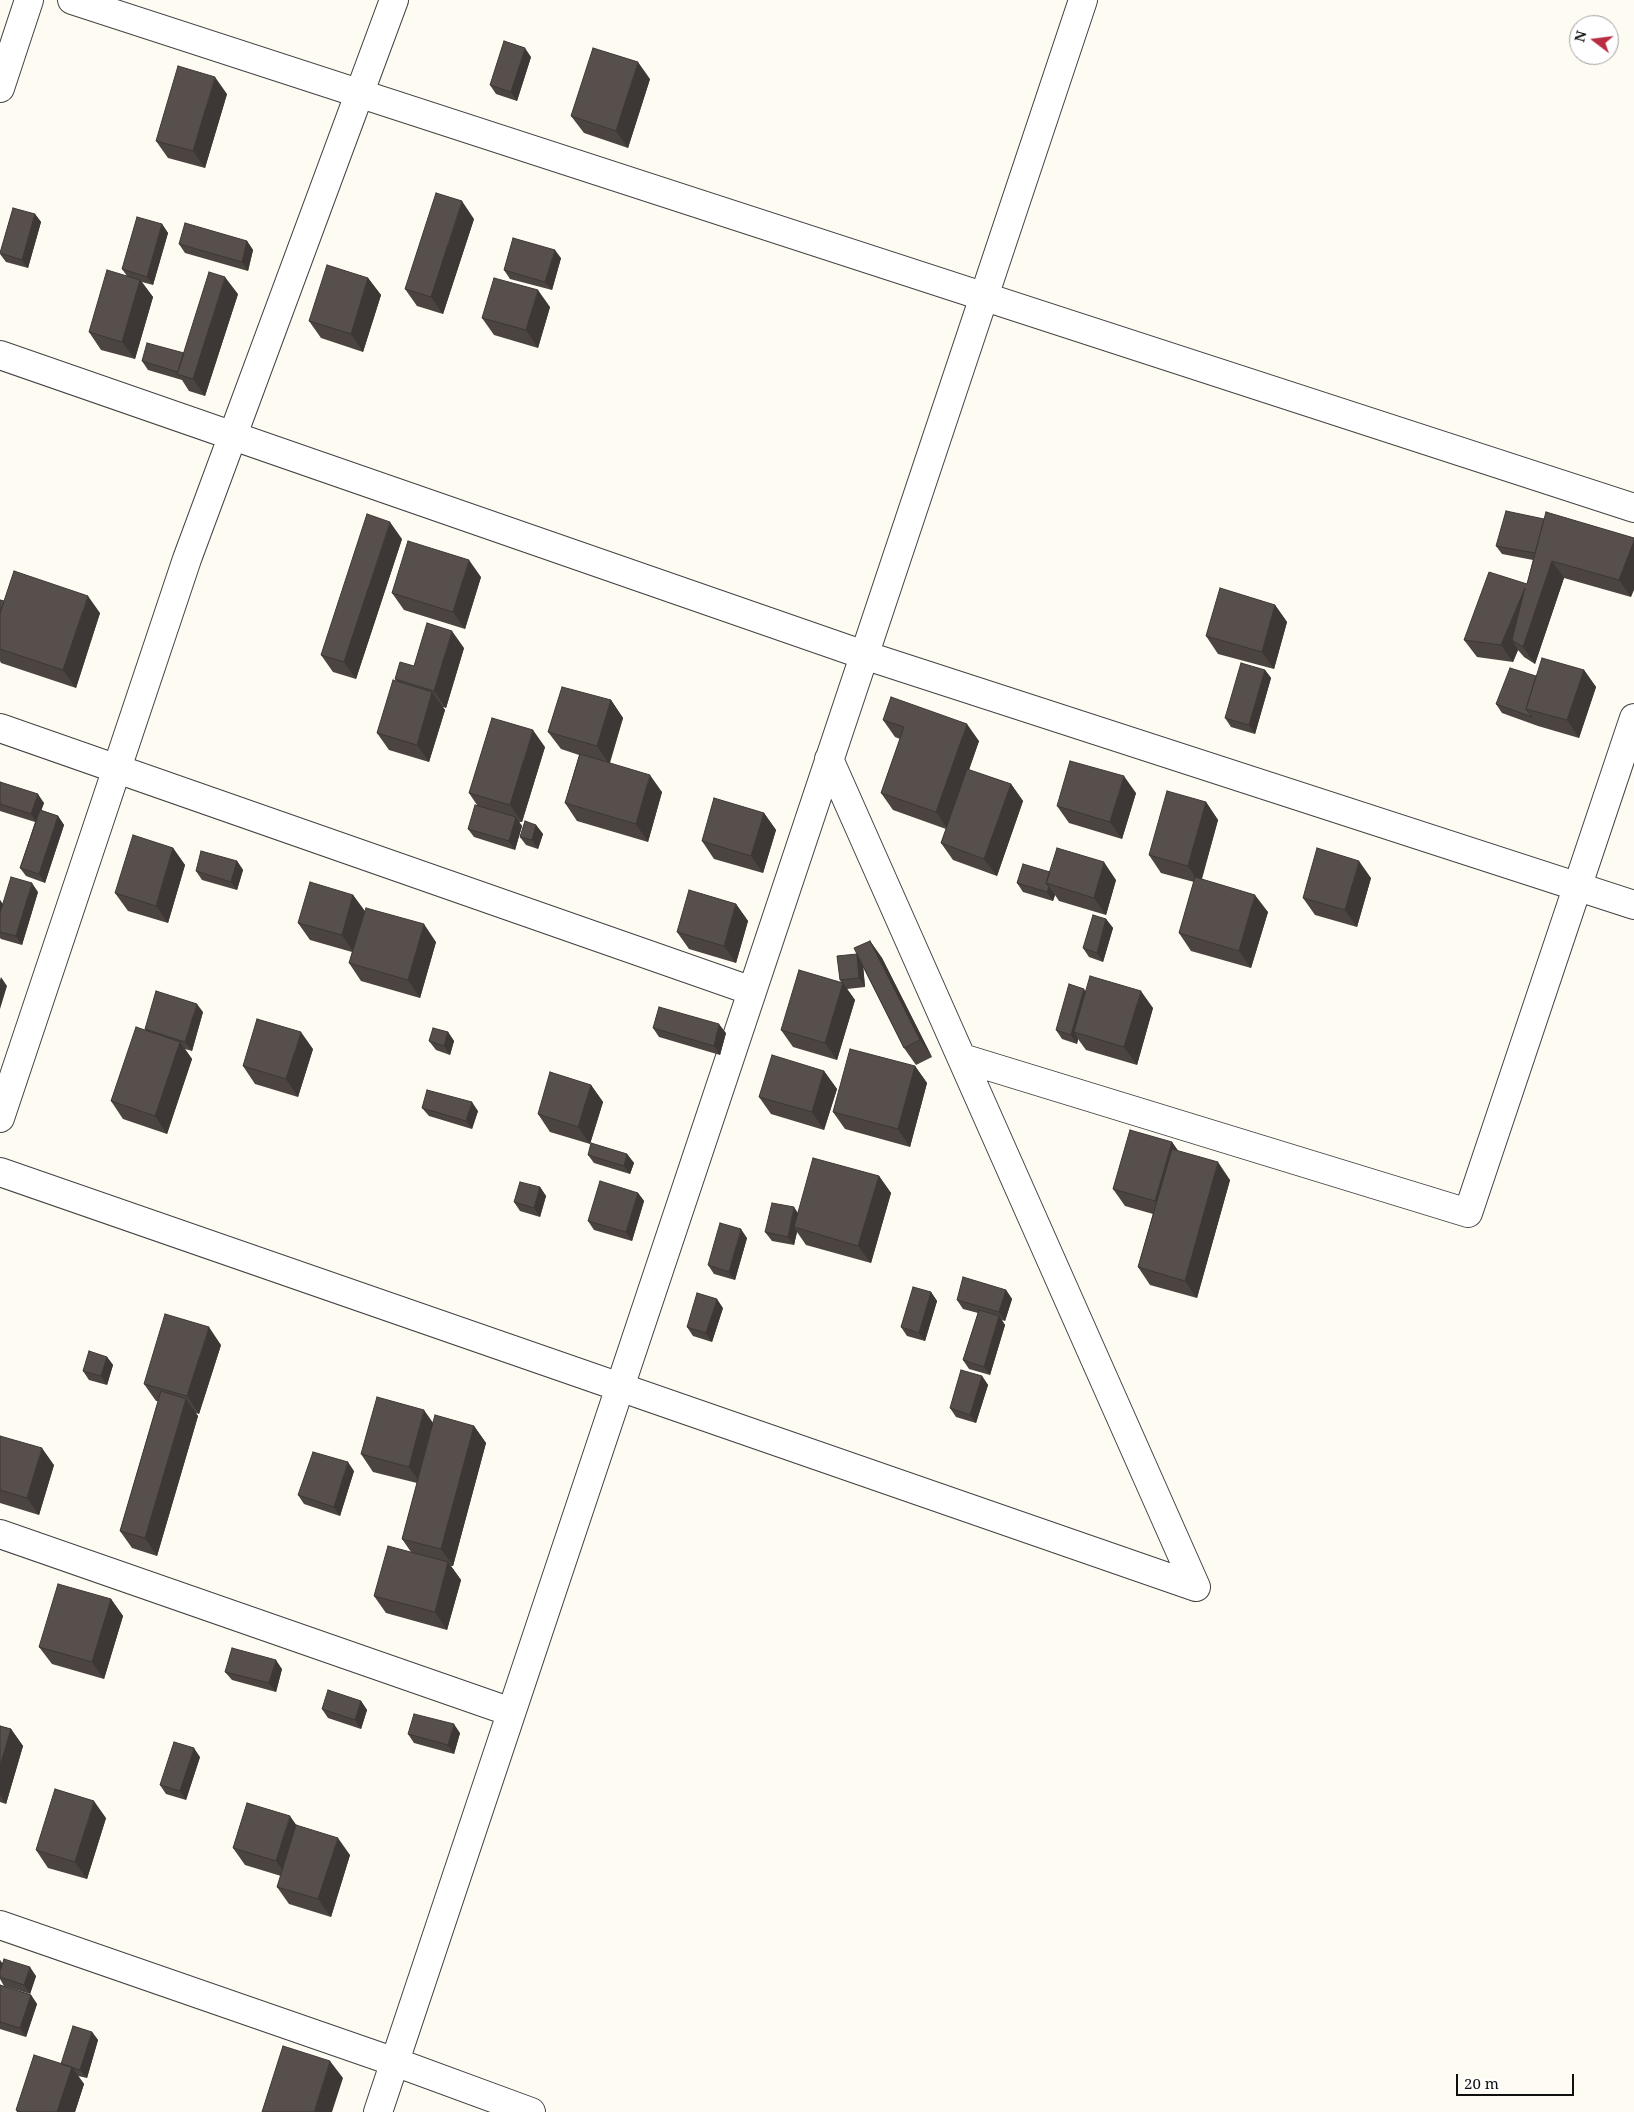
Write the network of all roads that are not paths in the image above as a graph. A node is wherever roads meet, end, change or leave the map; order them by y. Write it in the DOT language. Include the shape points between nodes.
graph roads {
  1 [pos="29,0"];
  2 [pos="72,0"];
  3 [pos="394,0"];
  4 [pos="1082,0"];
  5 [pos="0,88"];
  6 [pos="359,94"];
  7 [pos="983,297"];
  8 [pos="0,355"];
  9 [pos="232,436"];
  10 [pos="1634,508"];
  11 [pos="864,655"];
  12 [pos="1634,718"];
  13 [pos="0,728"];
  14 [pos="829,759"];
  15 [pos="117,769"];
  16 [pos="1577,887"];
  17 [pos="1634,905"];
  18 [pos="752,991"];
  19 [pos="962,1058"];
  20 [pos="0,1118"];
  21 [pos="0,1172"];
  22 [pos="619,1387"];
  23 [pos="0,1534"];
  24 [pos="511,1712"];
  25 [pos="0,1925"];
  26 [pos="395,2062"];
  27 [pos="378,2112"];
  28 [pos="531,2112"];
  1 -- 5 [label="street"];
  2 -- 6 [label="street"];
  3 -- 6 [label="street"];
  4 -- 7 [label="street"];
  6 -- 7 [label="street"];
  6 -- 9 [label="street"];
  7 -- 10 [label="street"];
  7 -- 11 [label="street"];
  8 -- 9 [label="street"];
  9 -- 11 [label="street"];
  9 -- 15 [label="street"];
  11 -- 14 [label="street"];
  11 -- 16 [label="street"];
  12 -- 16 [label="street"];
  13 -- 15 [label="street"];
  14 -- 18 [label="street"];
  14 -- 19 [label="street"];
  15 -- 18 [label="street"];
  15 -- 20 [label="street"];
  16 -- 17 [label="street"];
  16 -- 19 [label="street" via="1468,1214"];
  18 -- 22 [label="street"];
  19 -- 22 [label="street" via="1196,1587"];
  21 -- 22 [label="street"];
  22 -- 24 [label="street"];
  23 -- 24 [label="street"];
  24 -- 26 [label="street"];
  25 -- 26 [label="street"];
  26 -- 27 [label="street"];
  26 -- 28 [label="street"];
}
